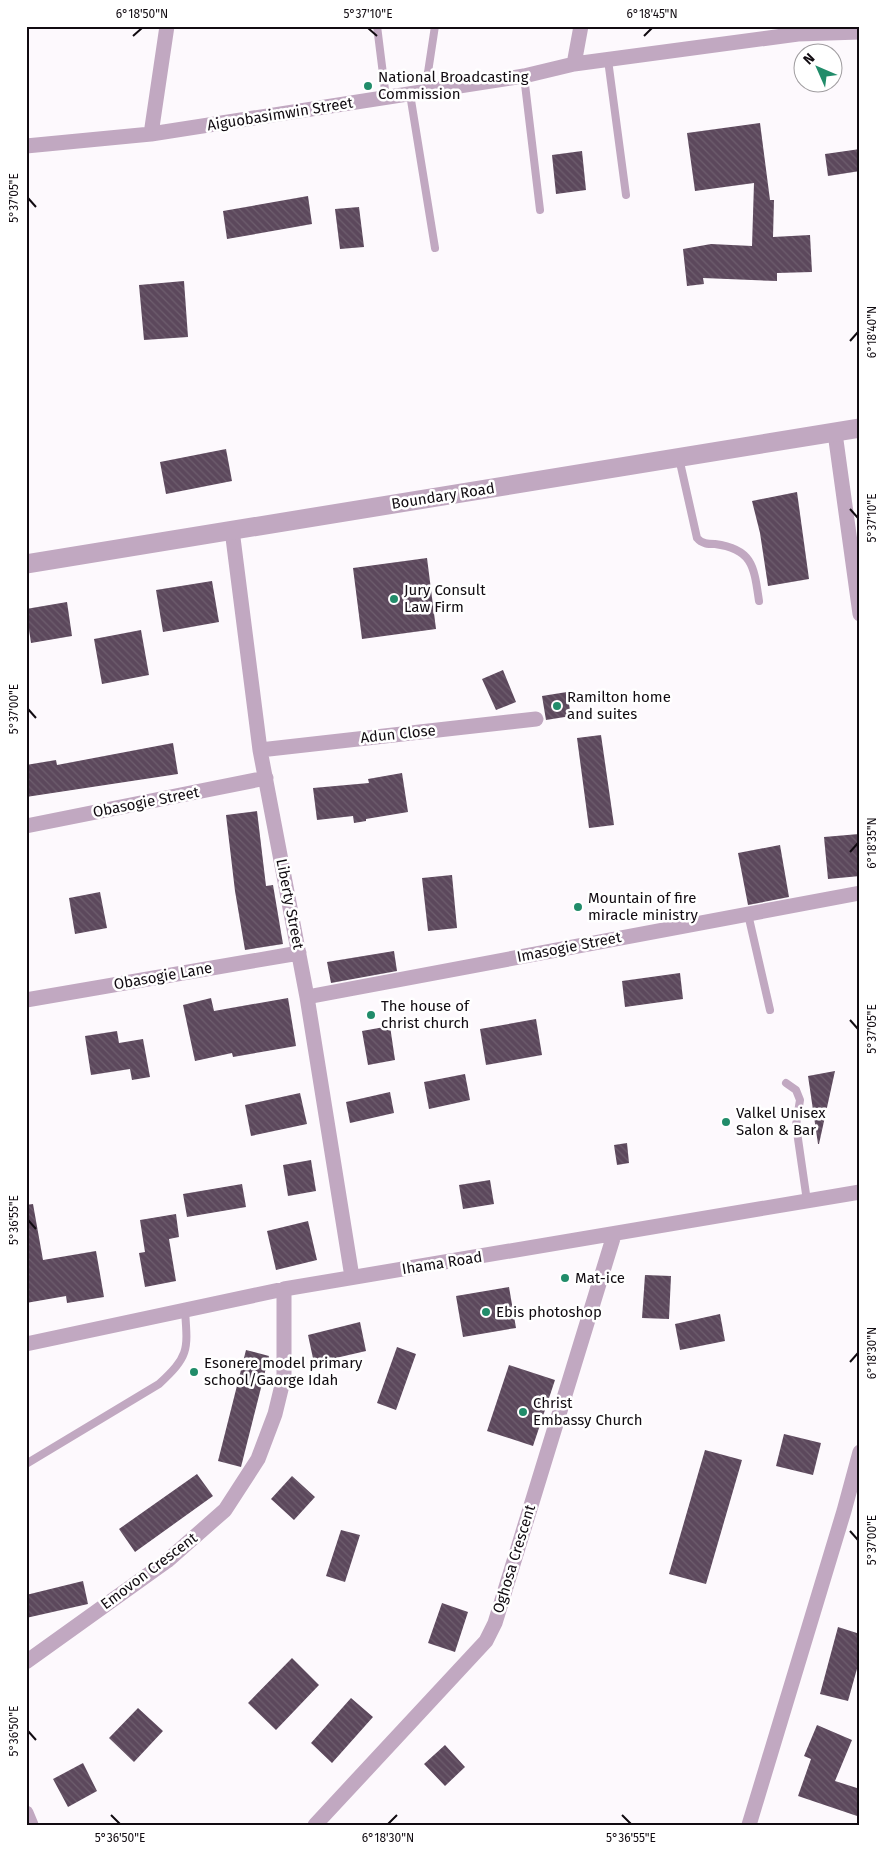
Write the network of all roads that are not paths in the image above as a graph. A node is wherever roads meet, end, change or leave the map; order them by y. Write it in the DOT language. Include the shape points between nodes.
graph roads {
  1 [pos="167,26"];
  2 [pos="377,26"];
  3 [pos="435,26"];
  4 [pos="581,26"];
  5 [pos="860,32"];
  6 [pos="608,60"];
  7 [pos="574,64"];
  8 [pos="524,76"];
  9 [pos="418,93"];
  10 [pos="386,98"];
  11 [pos="151,134"];
  12 [pos="26,146"];
  13 [pos="626,195"];
  14 [pos="540,210"];
  15 [pos="435,248"];
  16 [pos="860,428"];
  17 [pos="835,433"];
  18 [pos="679,458"];
  19 [pos="232,530"];
  20 [pos="26,564"];
  21 [pos="759,601"];
  22 [pos="860,614"];
  23 [pos="536,719"];
  24 [pos="260,750"];
  25 [pos="266,778"];
  26 [pos="26,826"];
  27 [pos="860,893"];
  28 [pos="748,914"];
  29 [pos="299,953"];
  30 [pos="307,997"];
  31 [pos="26,1000"];
  32 [pos="770,1010"];
  33 [pos="786,1082"];
  34 [pos="860,1192"];
  35 [pos="808,1201"];
  36 [pos="614,1235"];
  37 [pos="352,1277"];
  38 [pos="284,1289"];
  39 [pos="185,1311"];
  40 [pos="26,1344"];
  41 [pos="860,1452"];
  42 [pos="26,1464"];
  43 [pos="26,1662"];
  44 [pos="26,1813"];
  45 [pos="31,1825"];
  46 [pos="315,1825"];
  47 [pos="748,1825"];
  1 -- 11 [label="street"];
  2 -- 10 [label="lane"];
  3 -- 9 [label="lane"];
  4 -- 7 [label="street"];
  5 -- 6 [label="street, Aiguobasimwin Street" via="798,34"];
  6 -- 7 [label="street, Aiguobasimwin Street"];
  6 -- 13 [label="lane"];
  7 -- 8 [label="street, Aiguobasimwin Street"];
  8 -- 9 [label="street, Aiguobasimwin Street"];
  8 -- 14 [label="lane"];
  9 -- 10 [label="street, Aiguobasimwin Street"];
  9 -- 15 [label="lane"];
  10 -- 11 [label="street, Aiguobasimwin Street"];
  11 -- 12 [label="street, Aiguobasimwin Street"];
  16 -- 17 [label="street, Boundary Road"];
  17 -- 18 [label="street, Boundary Road"];
  17 -- 22 [label="street"];
  18 -- 19 [label="street, Boundary Road"];
  18 -- 21 [label="lane" via="697,538 703,543 731,546 749,559 754,569"];
  19 -- 20 [label="street, Boundary Road"];
  19 -- 24 [label="street, Liberty Street"];
  23 -- 24 [label="street, Adun Close"];
  24 -- 25 [label="street, Liberty Street"];
  25 -- 26 [label="street, Obasogie Street"];
  25 -- 29 [label="street, Liberty Street"];
  27 -- 28 [label="street, Imasogie Street"];
  28 -- 30 [label="street, Imasogie Street"];
  28 -- 32 [label="lane"];
  29 -- 30 [label="street, Liberty Street"];
  29 -- 31 [label="street, Obasogie Lane"];
  30 -- 37 [label="street, Liberty Street"];
  33 -- 35 [label="lane" via="796,1090 800,1100 796,1125"];
  34 -- 35 [label="street, Ihama Road"];
  35 -- 36 [label="street, Ihama Road"];
  36 -- 37 [label="street, Ihama Road"];
  36 -- 46 [label="street, Oghosa Crescent" via="495,1622 486,1641"];
  37 -- 38 [label="street, Ihama Road"];
  38 -- 39 [label="street, Ihama Road"];
  38 -- 43 [label="street, Emovon Crescent" via="284,1377 275,1414 258,1459 225,1510 167,1561"];
  39 -- 40 [label="street, Ihama Road"];
  39 -- 42 [label="lane" via="188,1344 175,1369 159,1384"];
  41 -- 47 [label="street"];
  44 -- 45 [label="street"];
}
